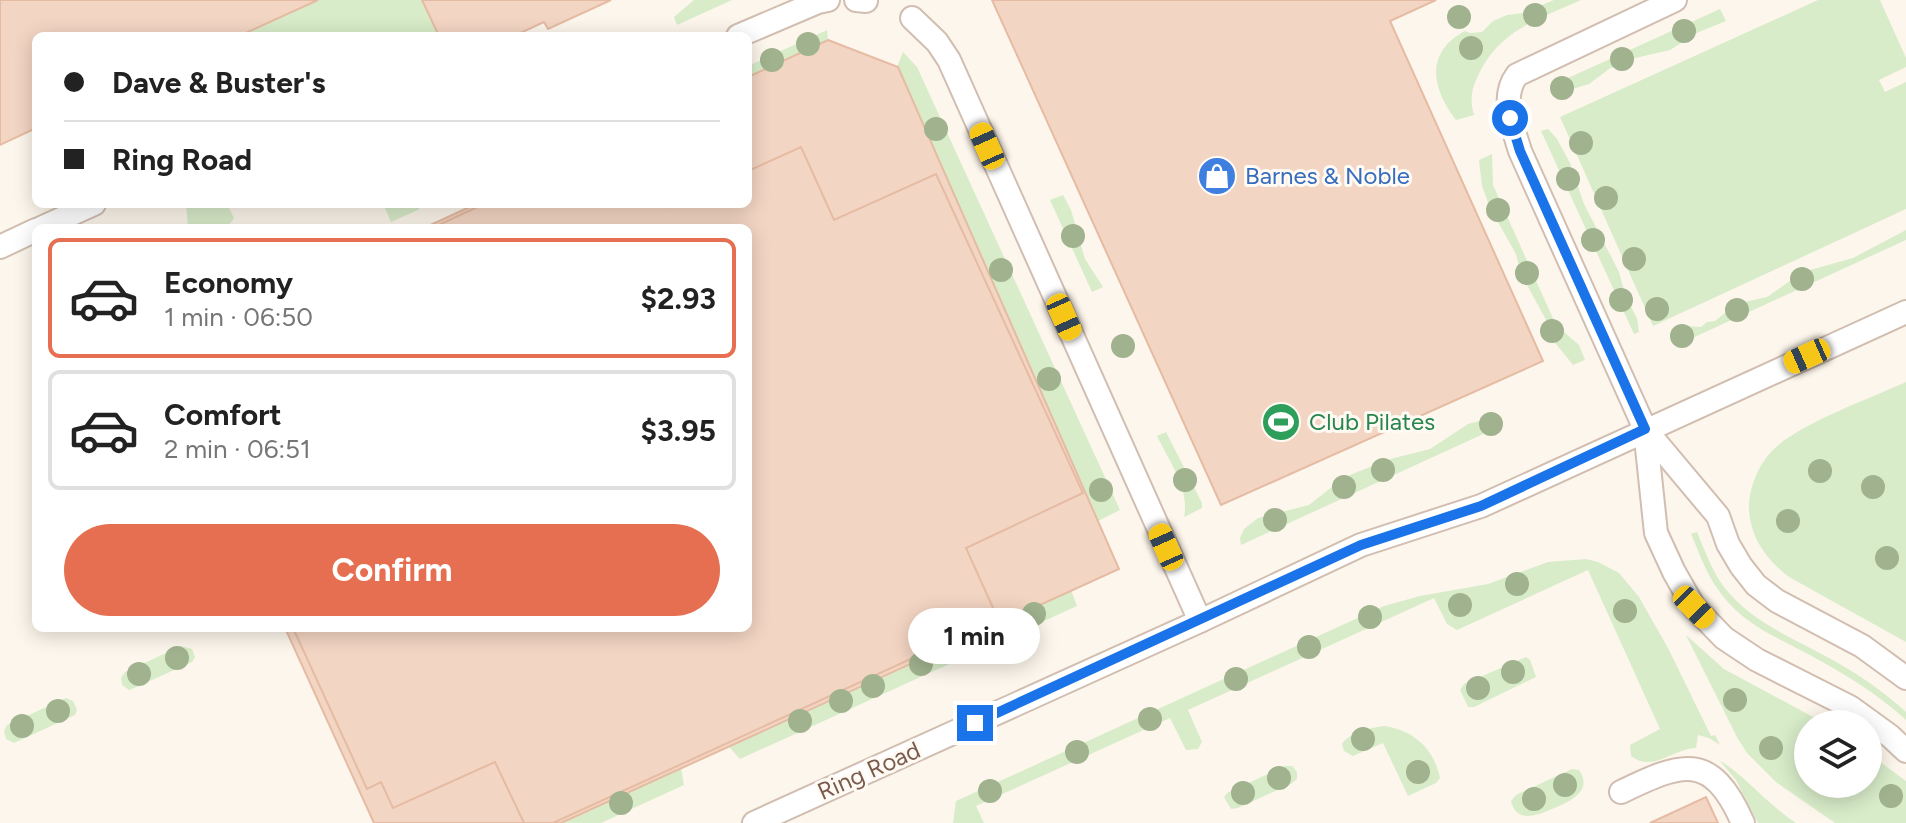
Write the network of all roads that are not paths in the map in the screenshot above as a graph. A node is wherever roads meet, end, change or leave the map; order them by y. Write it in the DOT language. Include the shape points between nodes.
graph roads {
  1 [pos="828,0"];
  2 [pos="856,0"];
  3 [pos="1675,0"];
  4 [pos="866,1"];
  5 [pos="912,18"];
  6 [pos="748,32"];
  7 [pos="85,208"];
  8 [pos="50,224"];
  9 [pos="32,232"];
  10 [pos="0,247"];
  11 [pos="1906,312"];
  12 [pos="1645,429"];
  13 [pos="1200,621"];
  14 [pos="1906,678"];
  15 [pos="1906,751"];
  16 [pos="1621,792"];
  17 [pos="754,823"];
  18 [pos="1743,823"];
  1 -- 6 [label="lane"];
  2 -- 4 [label="lane"];
  3 -- 12 [label="lane" via="1524,71 1514,78 1509,96 1520,151"];
  5 -- 13 [label="lane" via="949,60"];
  7 -- 8 [label="lane"];
  9 -- 10 [label="lane"];
  11 -- 12 [label="lane, Ring Road"];
  12 -- 13 [label="lane, Ring Road" via="1481,506 1361,545"];
  12 -- 14 [label="lane" via="1718,516 1728,544 1756,585 1862,646"];
  12 -- 15 [label="lane" via="1656,533 1694,607 1724,638 1850,707"];
  13 -- 17 [label="lane, Ring Road"];
  16 -- 18 [label="lane" via="1665,771 1698,770 1721,786"];
}
